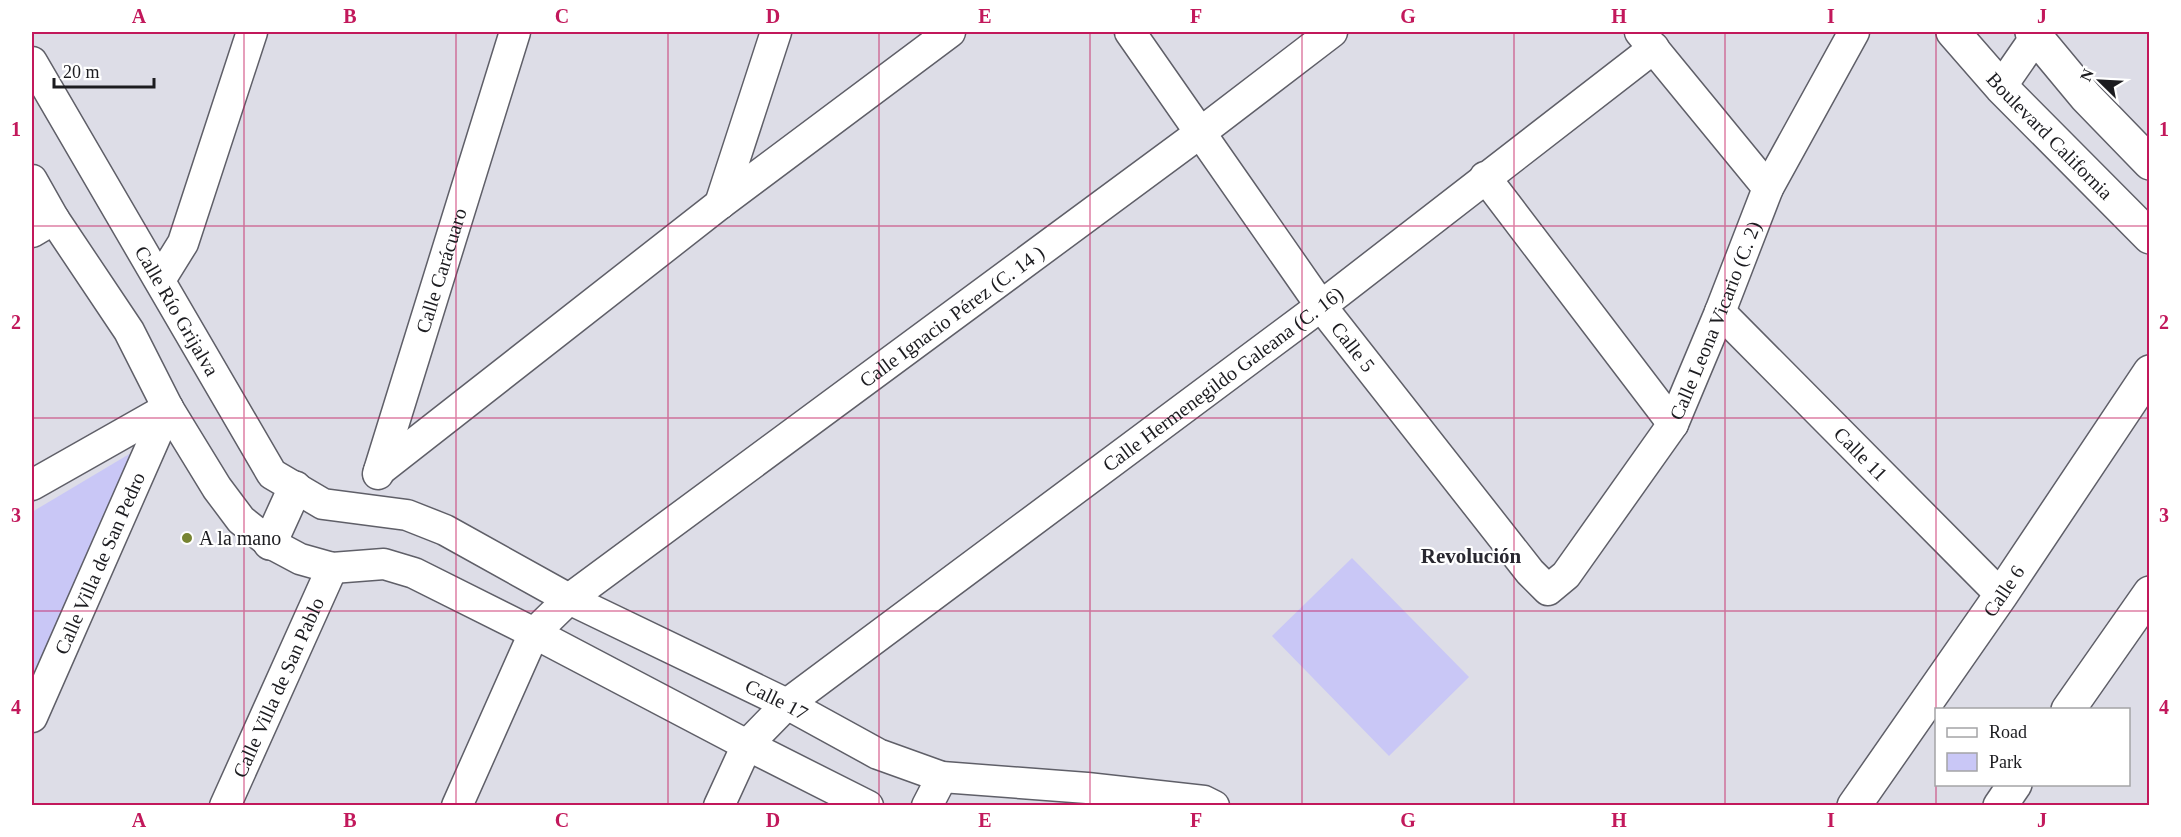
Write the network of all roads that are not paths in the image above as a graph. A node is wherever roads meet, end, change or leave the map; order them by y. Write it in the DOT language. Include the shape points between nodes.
graph roads {
  1 [pos="252,32"];
  2 [pos="515,32"];
  3 [pos="776,32"];
  4 [pos="950,32"];
  5 [pos="1130,32"];
  6 [pos="1332,32"];
  7 [pos="1854,32"];
  8 [pos="1953,32"];
  9 [pos="2035,33"];
  10 [pos="1647,40"];
  11 [pos="32,62"];
  12 [pos="2001,87"];
  13 [pos="1200,133"];
  14 [pos="2150,163"];
  15 [pos="1485,177"];
  16 [pos="32,180"];
  17 [pos="1768,188"];
  18 [pos="720,204"];
  19 [pos="43,225"];
  20 [pos="2150,237"];
  21 [pos="160,280"];
  22 [pos="1321,306"];
  23 [pos="1720,312"];
  24 [pos="2150,372"];
  25 [pos="168,408"];
  26 [pos="1673,424"];
  27 [pos="379,471"];
  28 [pos="32,485"];
  29 [pos="295,488"];
  30 [pos="362,509"];
  31 [pos="270,543"];
  32 [pos="332,568"];
  33 [pos="1548,590"];
  34 [pos="2001,595"];
  35 [pos="569,600"];
  36 [pos="2145,612"];
  37 [pos="534,633"];
  38 [pos="787,704"];
  39 [pos="2070,708"];
  40 [pos="32,717"];
  41 [pos="747,745"];
  42 [pos="942,777"];
  43 [pos="2014,786"];
  44 [pos="1141,800"];
  45 [pos="225,806"];
  46 [pos="457,806"];
  47 [pos="719,806"];
  48 [pos="868,806"];
  49 [pos="927,806"];
  50 [pos="1214,806"];
  51 [pos="1854,806"];
  52 [pos="2000,806"];
  1 -- 21 [label="street" via="183,243"];
  2 -- 27 [label="street, Calle Carácuaro"];
  3 -- 18 [label="street"];
  4 -- 18 [label="street"];
  5 -- 13 [label="street, Calle 5"];
  6 -- 13 [label="street, Calle Ignacio Pérez (C. 14 )"];
  7 -- 17 [label="street, Calle Leona Vicario (C. 2)"];
  8 -- 12 [label="main road, Boulevard California"];
  9 -- 12 [label="street"];
  9 -- 14 [label="main road" via="2086,96"];
  10 -- 15 [label="street, Calle Hermenegildo Galeana (C. 16)"];
  10 -- 17 [label="street"];
  11 -- 21 [label="street, Calle Río Grijalva"];
  12 -- 20 [label="main road, Boulevard California"];
  13 -- 22 [label="street, Calle 5"];
  13 -- 35 [label="street, Calle Ignacio Pérez (C. 14 )"];
  15 -- 22 [label="street, Calle Hermenegildo Galeana (C. 16)"];
  15 -- 26 [label="street"];
  16 -- 19 [label="street"];
  17 -- 23 [label="street, Calle Leona Vicario (C. 2)"];
  18 -- 27 [label="street"];
  19 -- 25 [label="street" via="129,331"];
  21 -- 29 [label="street, Calle Río Grijalva" via="272,474"];
  22 -- 33 [label="street, Calle 5"];
  22 -- 38 [label="street, Calle Hermenegildo Galeana (C. 16)"];
  23 -- 26 [label="street, Calle Leona Vicario (C. 2)"];
  23 -- 34 [label="street, Calle 11"];
  24 -- 34 [label="main road, Calle 6"];
  25 -- 28 [label="street"];
  25 -- 31 [label="street" via="241,520"];
  25 -- 40 [label="street, Calle Villa de San Pedro"];
  26 -- 33 [label="street, Calle Leona Vicario (C. 2)" via="1566,575"];
  27 -- 30 [label="street, Calle Carácuaro"];
  29 -- 30 [label="street, Calle Río Grijalva" via="323,504"];
  29 -- 31 [label="main road"];
  30 -- 35 [label="street, Calle 17" via="407,515 446,530"];
  31 -- 32 [label="street" via="300,559"];
  32 -- 37 [label="street" via="384,564 414,573"];
  32 -- 45 [label="street, Calle Villa de San Pablo"];
  34 -- 51 [label="main road, Calle 6"];
  35 -- 37 [label="street, Calle Ignacio Pérez (C. 14 )"];
  35 -- 38 [label="street, Calle 17"];
  36 -- 39 [label="main road"];
  37 -- 41 [label="street"];
  37 -- 46 [label="street"];
  38 -- 41 [label="street, Calle Hermenegildo Galeana (C. 16)"];
  38 -- 42 [label="street, Calle 17" via="878,754"];
  41 -- 47 [label="street, Calle Hermenegildo Galeana (C. 16)"];
  41 -- 48 [label="street"];
  42 -- 44 [label="street, Calle 17" via="1087,788"];
  42 -- 49 [label="street"];
  43 -- 52 [label="main road"];
  44 -- 50 [label="street, Calle 17" via="1204,801"];
}
